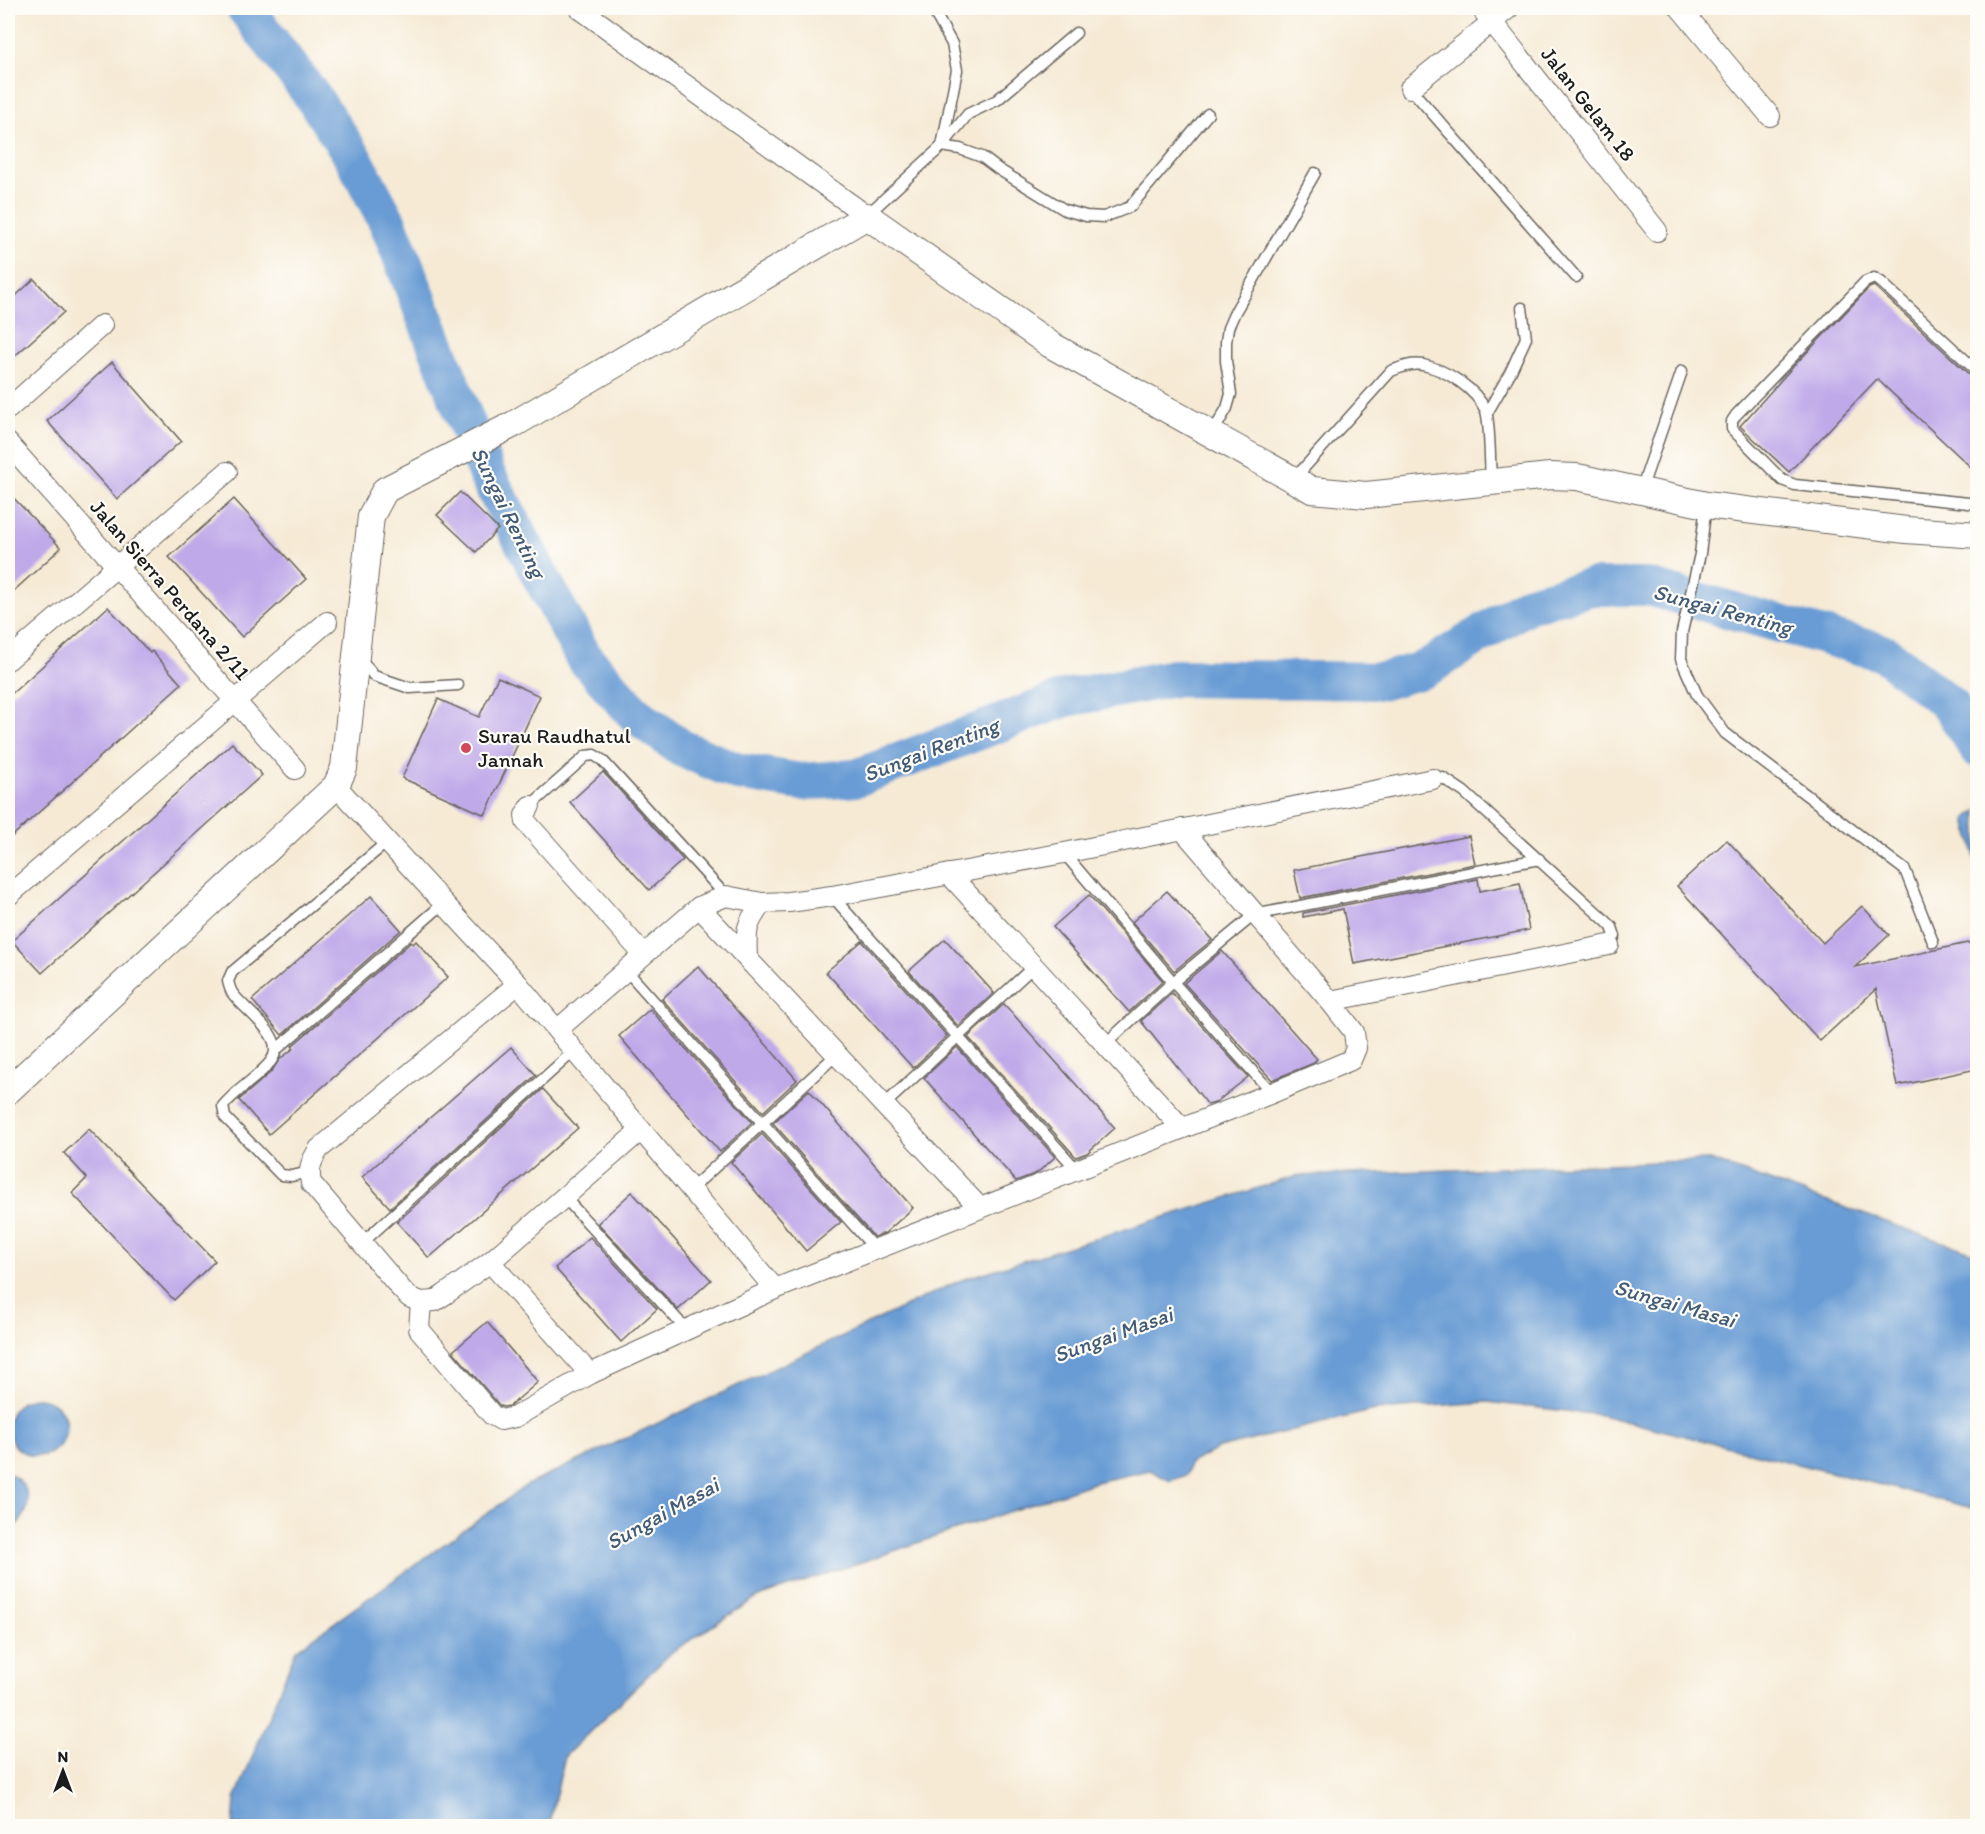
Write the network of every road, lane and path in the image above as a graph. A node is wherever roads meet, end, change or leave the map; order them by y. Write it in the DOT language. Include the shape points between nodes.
graph roads {
  1 [pos="579,8"];
  2 [pos="932,8"];
  3 [pos="1509,8"];
  4 [pos="1680,8"];
  5 [pos="1487,14"];
  6 [pos="1076,33"];
  7 [pos="1410,88"];
  8 [pos="1208,114"];
  9 [pos="1770,116"];
  10 [pos="942,146"];
  11 [pos="1315,173"];
  12 [pos="867,216"];
  13 [pos="1657,231"];
  14 [pos="1576,277"];
  15 [pos="1522,308"];
  16 [pos="102,325"];
  17 [pos="1682,371"];
  18 [pos="1977,372"];
  19 [pos="8,409"];
  20 [pos="1486,413"];
  21 [pos="1212,435"];
  22 [pos="8,443"];
  23 [pos="227,472"];
  24 [pos="1294,480"];
  25 [pos="1491,483"];
  26 [pos="1641,490"];
  27 [pos="1977,504"];
  28 [pos="1706,505"];
  29 [pos="1977,535"];
  30 [pos="117,567"];
  31 [pos="327,622"];
  32 [pos="356,653"];
  33 [pos="8,660"];
  34 [pos="458,686"];
  35 [pos="236,700"];
  36 [pos="295,769"];
  37 [pos="1433,779"];
  38 [pos="336,786"];
  39 [pos="530,806"];
  40 [pos="1182,829"];
  41 [pos="387,842"];
  42 [pos="1064,853"];
  43 [pos="1539,859"];
  44 [pos="949,874"];
  45 [pos="8,896"];
  46 [pos="726,896"];
  47 [pos="832,896"];
  48 [pos="444,903"];
  49 [pos="762,903"];
  50 [pos="699,907"];
  51 [pos="1254,915"];
  52 [pos="1933,942"];
  53 [pos="1609,945"];
  54 [pos="644,954"];
  55 [pos="747,958"];
  56 [pos="1033,967"];
  57 [pos="626,970"];
  58 [pos="1173,982"];
  59 [pos="518,984"];
  60 [pos="1330,1001"];
  61 [pos="557,1030"];
  62 [pos="958,1037"];
  63 [pos="1104,1045"];
  64 [pos="276,1049"];
  65 [pos="574,1051"];
  66 [pos="837,1054"];
  67 [pos="9,1086"];
  68 [pos="1272,1093"];
  69 [pos="884,1105"];
  70 [pos="762,1123"];
  71 [pos="1182,1128"];
  72 [pos="641,1130"];
  73 [pos="1077,1170"];
  74 [pos="309,1172"];
  75 [pos="691,1189"];
  76 [pos="564,1197"];
  77 [pos="980,1208"];
  78 [pos="362,1243"];
  79 [pos="875,1249"];
  80 [pos="490,1262"];
  81 [pos="775,1289"];
  82 [pos="421,1302"];
  83 [pos="686,1329"];
  84 [pos="590,1374"];
  1 -- 12 [label="street"];
  2 -- 10 [label="lane" via="952,44 957,70"];
  3 -- 5 [label="street"];
  4 -- 9 [label="street"];
  5 -- 7 [label="street"];
  5 -- 13 [label="street, Jalan Gelam 18"];
  6 -- 10 [label="lane" via="997,100 968,114"];
  7 -- 14 [label="lane"];
  8 -- 10 [label="lane" via="1131,207 1104,217 1065,210 982,157"];
  10 -- 12 [label="lane"];
  11 -- 21 [label="lane" via="1228,328 1226,361 1231,394"];
  12 -- 21 [label="street" via="1051,345"];
  12 -- 32 [label="street" via="513,424 385,490 370,516"];
  15 -- 20 [label="lane" via="1526,338"];
  16 -- 19 [label="street"];
  17 -- 26 [label="lane"];
  18 -- 27 [label="lane" via="1874,278 1865,282 1736,415 1732,429 1782,480 1795,485"];
  20 -- 24 [label="lane" via="1476,395 1438,370 1404,366 1391,371"];
  20 -- 25 [label="lane"];
  21 -- 24 [label="street"];
  22 -- 30 [label="street, Jalan Sierra Perdana 2/11"];
  23 -- 30 [label="street"];
  24 -- 25 [label="street" via="1312,490 1366,495"];
  25 -- 26 [label="street" via="1577,477"];
  26 -- 28 [label="street"];
  28 -- 29 [label="street"];
  28 -- 52 [label="lane" via="1700,554 1682,632 1681,659 1697,695 1725,733 1905,870"];
  30 -- 33 [label="street"];
  30 -- 35 [label="street, Jalan Sierra Perdana 2/11"];
  31 -- 35 [label="street"];
  32 -- 34 [label="lane" via="374,676 410,688"];
  32 -- 38 [label="street" via="344,768"];
  35 -- 36 [label="street, Jalan Sierra Perdana 2/11"];
  35 -- 45 [label="street"];
  37 -- 40 [label="street"];
  37 -- 43 [label="lane" via="1443,778 1464,792"];
  38 -- 41 [label="street"];
  38 -- 67 [label="street"];
  39 -- 46 [label="lane" via="586,756 594,755"];
  39 -- 54 [label="street" via="526,822"];
  40 -- 42 [label="street"];
  40 -- 51 [label="street"];
  41 -- 48 [label="street"];
  41 -- 64 [label="lane" via="232,972 228,981 231,992 273,1036"];
  42 -- 44 [label="street"];
  42 -- 58 [label="lane"];
  43 -- 51 [label="lane"];
  43 -- 53 [label="lane" via="1612,927 1615,936"];
  44 -- 47 [label="street"];
  44 -- 56 [label="street"];
  46 -- 49 [label="street"];
  46 -- 50 [label="street"];
  47 -- 49 [label="street"];
  47 -- 62 [label="lane"];
  48 -- 59 [label="street"];
  48 -- 64 [label="lane"];
  49 -- 55 [label="street" via="746,929"];
  50 -- 54 [label="street"];
  50 -- 55 [label="street"];
  51 -- 58 [label="lane"];
  51 -- 60 [label="street"];
  53 -- 60 [label="street"];
  54 -- 57 [label="street"];
  55 -- 66 [label="street"];
  56 -- 62 [label="lane"];
  56 -- 63 [label="street"];
  57 -- 61 [label="street"];
  57 -- 70 [label="lane"];
  58 -- 63 [label="lane"];
  58 -- 68 [label="lane"];
  59 -- 61 [label="street"];
  59 -- 74 [label="street" via="319,1149"];
  60 -- 68 [label="street" via="1354,1032 1356,1048 1351,1059"];
  61 -- 65 [label="street"];
  62 -- 69 [label="lane"];
  62 -- 73 [label="lane"];
  63 -- 71 [label="street"];
  64 -- 74 [label="lane" via="272,1060 223,1106 225,1117 281,1175"];
  65 -- 72 [label="street"];
  65 -- 78 [label="lane"];
  66 -- 69 [label="street"];
  66 -- 70 [label="lane"];
  68 -- 71 [label="street"];
  69 -- 77 [label="street"];
  70 -- 75 [label="lane"];
  70 -- 79 [label="lane"];
  71 -- 73 [label="street"];
  72 -- 75 [label="street"];
  72 -- 76 [label="street"];
  73 -- 77 [label="street"];
  74 -- 78 [label="street" via="311,1183"];
  75 -- 81 [label="street"];
  76 -- 80 [label="street"];
  76 -- 83 [label="lane"];
  77 -- 79 [label="street"];
  78 -- 82 [label="street" via="402,1290"];
  79 -- 81 [label="street"];
  80 -- 82 [label="street" via="435,1301"];
  80 -- 84 [label="street"];
  81 -- 83 [label="street"];
  82 -- 84 [label="street" via="419,1329 492,1415 501,1420 514,1417"];
  83 -- 84 [label="street"];
}
